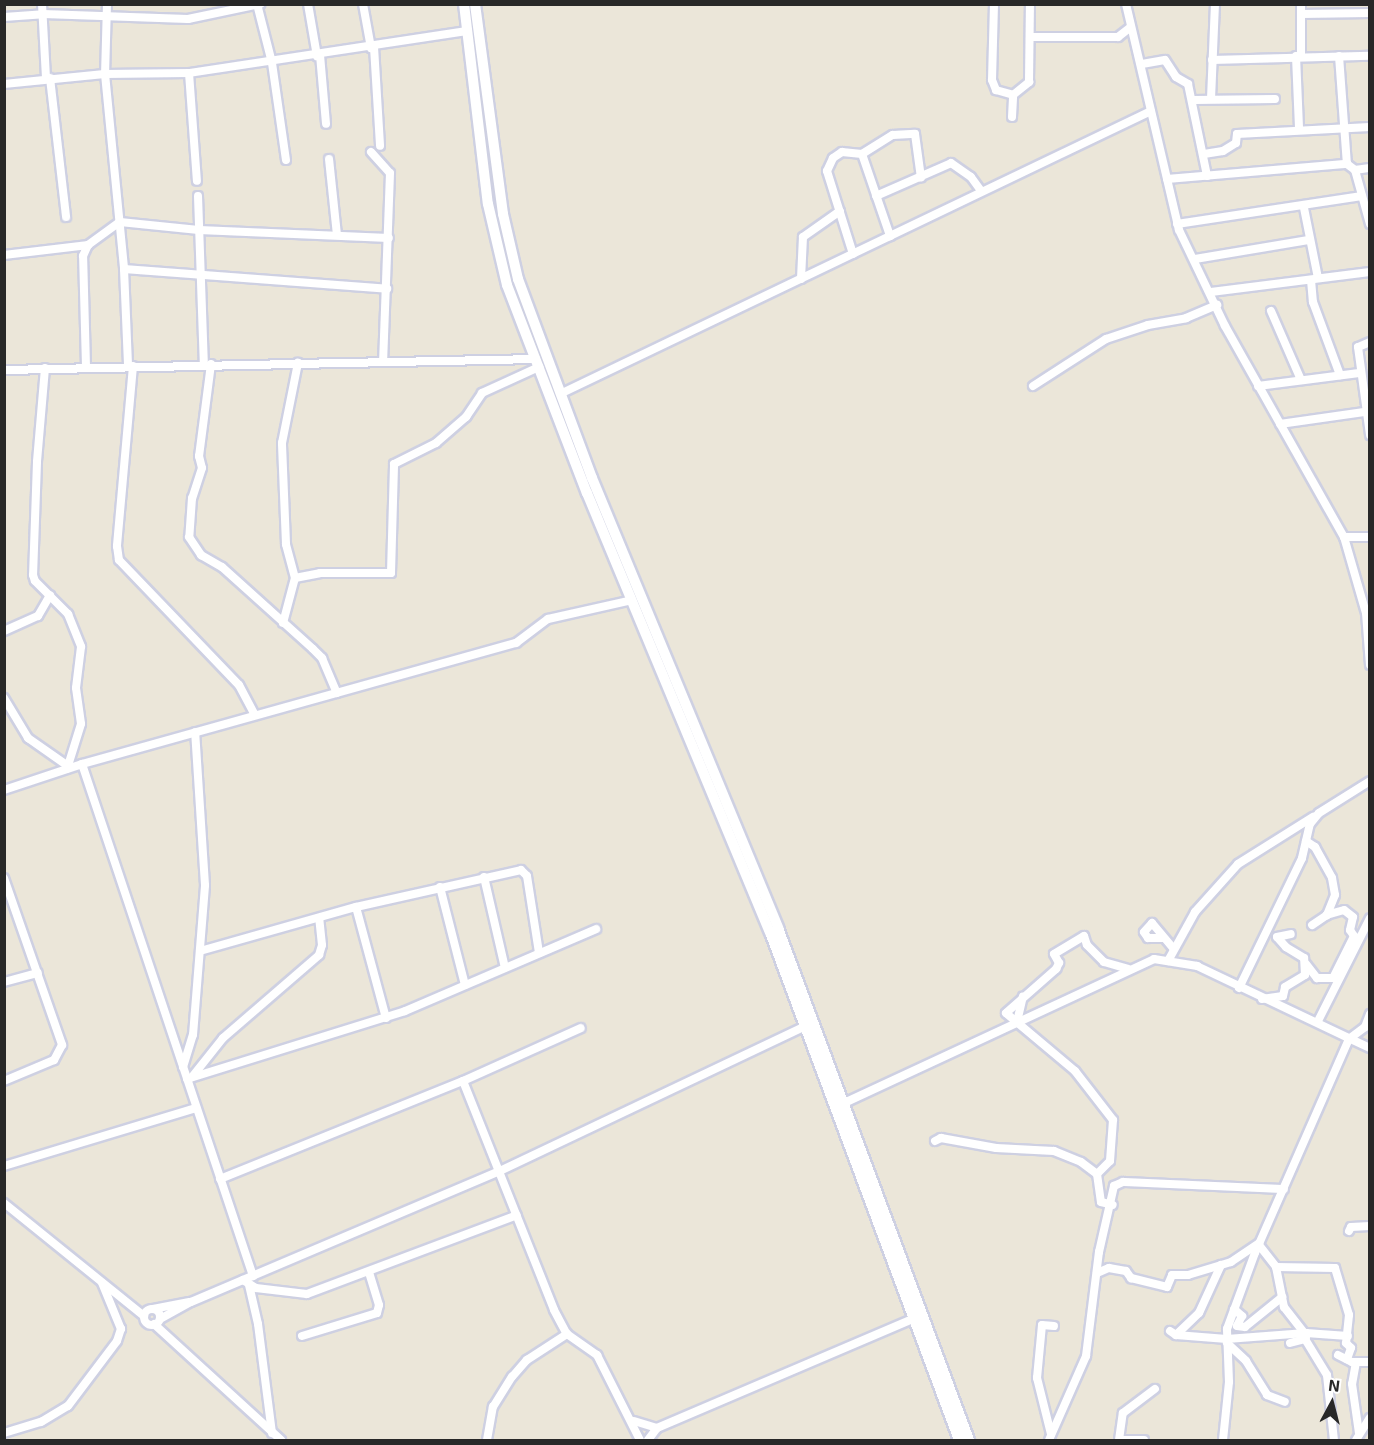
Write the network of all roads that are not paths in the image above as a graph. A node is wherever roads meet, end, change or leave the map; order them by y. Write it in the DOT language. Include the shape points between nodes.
graph roads {
  1 [pos="42,4"];
  2 [pos="107,4"];
  3 [pos="308,4"];
  4 [pos="363,4"];
  5 [pos="465,4"];
  6 [pos="475,4"];
  7 [pos="994,4"];
  8 [pos="1030,4"];
  9 [pos="1126,4"];
  10 [pos="1215,4"];
  11 [pos="1301,4"];
  12 [pos="258,5"];
  13 [pos="1370,13"];
  14 [pos="43,14"];
  15 [pos="1301,14"];
  16 [pos="4,17"];
  17 [pos="106,19"];
  18 [pos="1131,29"];
  19 [pos="468,31"];
  20 [pos="1030,37"];
  21 [pos="372,47"];
  22 [pos="318,56"];
  23 [pos="1299,56"];
  24 [pos="1370,56"];
  25 [pos="1339,57"];
  26 [pos="1212,60"];
  27 [pos="272,63"];
  28 [pos="1142,64"];
  29 [pos="189,73"];
  30 [pos="105,74"];
  31 [pos="48,79"];
  32 [pos="4,84"];
  33 [pos="1013,95"];
  34 [pos="1211,99"];
  35 [pos="1275,99"];
  36 [pos="1194,100"];
  37 [pos="1152,111"];
  38 [pos="1012,117"];
  39 [pos="326,124"];
  40 [pos="1370,127"];
  41 [pos="1299,129"];
  42 [pos="1342,129"];
  43 [pos="381,146"];
  44 [pos="371,152"];
  45 [pos="862,154"];
  46 [pos="1204,154"];
  47 [pos="329,159"];
  48 [pos="286,160"];
  49 [pos="1347,164"];
  50 [pos="1370,168"];
  51 [pos="1355,170"];
  52 [pos="1207,176"];
  53 [pos="921,178"];
  54 [pos="1167,179"];
  55 [pos="197,181"];
  56 [pos="981,191"];
  57 [pos="198,196"];
  58 [pos="876,196"];
  59 [pos="1362,196"];
  60 [pos="1367,207"];
  61 [pos="1305,208"];
  62 [pos="840,211"];
  63 [pos="66,217"];
  64 [pos="120,219"];
  65 [pos="1177,224"];
  66 [pos="1370,224"];
  67 [pos="199,230"];
  68 [pos="337,235"];
  69 [pos="890,236"];
  70 [pos="389,238"];
  71 [pos="1308,240"];
  72 [pos="88,245"];
  73 [pos="853,254"];
  74 [pos="4,255"];
  75 [pos="1196,259"];
  76 [pos="124,269"];
  77 [pos="1370,272"];
  78 [pos="200,274"];
  79 [pos="801,279"];
  80 [pos="1314,279"];
  81 [pos="387,289"];
  82 [pos="1211,292"];
  83 [pos="1217,305"];
  84 [pos="1271,311"];
  85 [pos="1370,342"];
  86 [pos="383,361"];
  87 [pos="298,363"];
  88 [pos="538,363"];
  89 [pos="207,365"];
  90 [pos="130,366"];
  91 [pos="86,367"];
  92 [pos="6,368"];
  93 [pos="45,368"];
  94 [pos="1359,373"];
  95 [pos="1340,375"];
  96 [pos="1301,380"];
  97 [pos="1258,386"];
  98 [pos="1033,387"];
  99 [pos="560,394"];
  100 [pos="1364,412"];
  101 [pos="1280,424"];
  102 [pos="1370,435"];
  103 [pos="1344,537"];
  104 [pos="1370,537"];
  105 [pos="296,578"];
  106 [pos="50,596"];
  107 [pos="632,600"];
  108 [pos="283,623"];
  109 [pos="4,631"];
  110 [pos="1370,665"];
  111 [pos="337,693"];
  112 [pos="4,698"];
  113 [pos="255,716"];
  114 [pos="195,732"];
  115 [pos="82,764"];
  116 [pos="67,768"];
  117 [pos="1370,781"];
  118 [pos="4,790"];
  119 [pos="1319,813"];
  120 [pos="1306,841"];
  121 [pos="484,877"];
  122 [pos="4,878"];
  123 [pos="440,887"];
  124 [pos="13,900"];
  125 [pos="4,903"];
  126 [pos="356,907"];
  127 [pos="1327,915"];
  128 [pos="319,918"];
  129 [pos="1370,918"];
  130 [pos="1312,925"];
  131 [pos="596,928"];
  132 [pos="1291,934"];
  133 [pos="1163,938"];
  134 [pos="1174,949"];
  135 [pos="200,951"];
  136 [pos="539,953"];
  137 [pos="1168,961"];
  138 [pos="1306,964"];
  139 [pos="505,968"];
  140 [pos="1128,969"];
  141 [pos="38,973"];
  142 [pos="4,982"];
  143 [pos="465,985"];
  144 [pos="1239,988"];
  145 [pos="1024,994"];
  146 [pos="1260,999"];
  147 [pos="1370,1014"];
  148 [pos="386,1018"];
  149 [pos="1318,1021"];
  150 [pos="1017,1022"];
  151 [pos="809,1025"];
  152 [pos="581,1028"];
  153 [pos="1349,1039"];
  154 [pos="1370,1048"];
  155 [pos="183,1067"];
  156 [pos="189,1078"];
  157 [pos="4,1081"];
  158 [pos="463,1081"];
  159 [pos="842,1104"];
  160 [pos="196,1108"];
  161 [pos="935,1141"];
  162 [pos="4,1166"];
  163 [pos="500,1171"];
  164 [pos="1097,1174"];
  165 [pos="220,1179"];
  166 [pos="1284,1189"];
  167 [pos="4,1203"];
  168 [pos="1113,1205"];
  169 [pos="517,1215"];
  170 [pos="1370,1226"];
  171 [pos="1349,1231"];
  172 [pos="1260,1243"];
  173 [pos="1221,1265"];
  174 [pos="1276,1267"];
  175 [pos="369,1272"];
  176 [pos="1097,1273"];
  177 [pos="253,1276"];
  178 [pos="246,1282"];
  179 [pos="102,1283"];
  180 [pos="1282,1297"];
  181 [pos="191,1302"];
  182 [pos="153,1309"];
  183 [pos="1234,1309"];
  184 [pos="144,1316"];
  185 [pos="918,1317"];
  186 [pos="157,1322"];
  187 [pos="1054,1326"];
  188 [pos="567,1334"];
  189 [pos="1305,1335"];
  190 [pos="303,1336"];
  191 [pos="1348,1336"];
  192 [pos="1227,1341"];
  193 [pos="1290,1343"];
  194 [pos="1338,1355"];
  195 [pos="1347,1359"];
  196 [pos="1356,1362"];
  197 [pos="1370,1362"];
  198 [pos="1155,1389"];
  199 [pos="1285,1402"];
  200 [pos="1370,1418"];
  201 [pos="634,1421"];
  202 [pos="657,1428"];
  203 [pos="4,1433"];
  204 [pos="272,1433"];
  205 [pos="1358,1437"];
  206 [pos="1051,1438"];
  207 [pos="281,1440"];
  208 [pos="487,1440"];
  209 [pos="640,1440"];
  210 [pos="648,1440"];
  211 [pos="959,1440"];
  212 [pos="969,1440"];
  213 [pos="1121,1440"];
  214 [pos="1144,1440"];
  215 [pos="1223,1440"];
  216 [pos="1334,1440"];
  1 -- 14 [label="street"];
  2 -- 17 [label="street"];
  3 -- 22 [label="street"];
  4 -- 21 [label="street"];
  5 -- 19 [label="main road"];
  6 -- 99 [label="main road" via="513,262"];
  7 -- 33 [label="street" via="992,80 996,90"];
  8 -- 20 [label="street"];
  9 -- 18 [label="street"];
  10 -- 26 [label="street"];
  11 -- 15 [label="street"];
  12 -- 17 [label="street" via="199,18"];
  12 -- 27 [label="street"];
  13 -- 15 [label="street"];
  14 -- 16 [label="street"];
  14 -- 17 [label="street"];
  14 -- 31 [label="street"];
  15 -- 23 [label="street"];
  17 -- 30 [label="street"];
  18 -- 20 [label="street" via="1118,37"];
  18 -- 28 [label="street"];
  19 -- 21 [label="street"];
  19 -- 88 [label="main road" via="497,251"];
  20 -- 33 [label="street" via="1029,81"];
  21 -- 22 [label="street"];
  21 -- 43 [label="street"];
  22 -- 27 [label="street"];
  22 -- 39 [label="street"];
  23 -- 25 [label="street"];
  23 -- 26 [label="street"];
  23 -- 41 [label="street"];
  24 -- 25 [label="street"];
  25 -- 42 [label="street"];
  26 -- 34 [label="street"];
  27 -- 29 [label="street"];
  27 -- 48 [label="street"];
  28 -- 36 [label="street" via="1165,60 1176,77 1188,84"];
  28 -- 37 [label="street"];
  29 -- 30 [label="street"];
  29 -- 55 [label="street"];
  30 -- 31 [label="street"];
  30 -- 64 [label="street"];
  31 -- 32 [label="street"];
  31 -- 63 [label="street"];
  33 -- 38 [label="street"];
  34 -- 35 [label="street"];
  34 -- 36 [label="street"];
  36 -- 46 [label="street"];
  37 -- 54 [label="street"];
  37 -- 56 [label="street"];
  40 -- 42 [label="street"];
  41 -- 42 [label="street"];
  41 -- 46 [label="street" via="1237,134 1236,143 1223,151"];
  42 -- 49 [label="street"];
  44 -- 70 [label="street" via="390,173 386,205"];
  45 -- 53 [label="street" via="893,135 915,134"];
  45 -- 58 [label="street"];
  45 -- 62 [label="street" via="842,152 828,163"];
  46 -- 52 [label="street"];
  47 -- 68 [label="street"];
  49 -- 51 [label="street"];
  49 -- 52 [label="street"];
  50 -- 51 [label="street"];
  51 -- 59 [label="street"];
  52 -- 54 [label="street"];
  53 -- 56 [label="street" via="951,163 971,177"];
  53 -- 58 [label="street"];
  54 -- 65 [label="street"];
  56 -- 69 [label="street"];
  57 -- 67 [label="street"];
  58 -- 69 [label="street"];
  59 -- 60 [label="street"];
  59 -- 61 [label="street"];
  60 -- 66 [label="street"];
  61 -- 65 [label="street"];
  61 -- 71 [label="street"];
  62 -- 73 [label="street"];
  62 -- 79 [label="street" via="803,237"];
  64 -- 67 [label="street"];
  64 -- 72 [label="street"];
  64 -- 76 [label="street"];
  65 -- 75 [label="street"];
  67 -- 68 [label="street"];
  67 -- 78 [label="street"];
  68 -- 70 [label="street"];
  69 -- 73 [label="street"];
  70 -- 81 [label="street"];
  71 -- 75 [label="street"];
  71 -- 80 [label="street"];
  72 -- 74 [label="street"];
  72 -- 91 [label="street" via="83,256"];
  73 -- 79 [label="street"];
  75 -- 82 [label="street"];
  76 -- 78 [label="street"];
  76 -- 90 [label="street"];
  77 -- 80 [label="street"];
  78 -- 81 [label="street"];
  78 -- 89 [label="street"];
  79 -- 99 [label="street"];
  80 -- 82 [label="street"];
  80 -- 95 [label="street" via="1313,302"];
  81 -- 86 [label="street"];
  82 -- 83 [label="street"];
  83 -- 97 [label="street"];
  83 -- 98 [label="street" via="1186,318 1106,339"];
  84 -- 96 [label="street"];
  85 -- 94 [label="street" via="1359,344"];
  86 -- 87 [label="street"];
  86 -- 88 [label="street"];
  87 -- 89 [label="street"];
  87 -- 105 [label="street" via="282,443 286,544"];
  88 -- 105 [label="street" via="482,393 466,417 436,442 394,464 391,573 320,573"];
  88 -- 107 [label="main road"];
  89 -- 90 [label="street"];
  89 -- 108 [label="street" via="199,456 202,468 192,498 189,537 201,555 222,567"];
  90 -- 91 [label="street"];
  90 -- 113 [label="street" via="119,560 238,685"];
  91 -- 93 [label="street"];
  92 -- 93 [label="street"];
  93 -- 106 [label="street" via="33,575"];
  94 -- 95 [label="street"];
  94 -- 100 [label="street"];
  95 -- 96 [label="street"];
  96 -- 97 [label="street"];
  97 -- 101 [label="street"];
  99 -- 151 [label="main road" via="752,865"];
  100 -- 101 [label="street"];
  100 -- 102 [label="street"];
  101 -- 103 [label="street"];
  103 -- 104 [label="street"];
  103 -- 110 [label="street" via="1366,614"];
  105 -- 108 [label="street"];
  106 -- 109 [label="street" via="38,616"];
  106 -- 116 [label="street" via="68,614 81,646 76,688 81,724"];
  107 -- 111 [label="street" via="548,619 516,643"];
  107 -- 151 [label="main road"];
  108 -- 111 [label="street" via="322,658"];
  111 -- 113 [label="street"];
  112 -- 116 [label="street" via="28,738"];
  113 -- 114 [label="street"];
  114 -- 115 [label="street"];
  114 -- 135 [label="street" via="205,885"];
  115 -- 116 [label="street"];
  115 -- 155 [label="street"];
  116 -- 118 [label="street"];
  117 -- 119 [label="street"];
  119 -- 120 [label="street" via="1310,824"];
  119 -- 134 [label="street" via="1238,864 1195,912"];
  120 -- 127 [label="street" via="1315,847 1332,878 1335,895"];
  120 -- 144 [label="street" via="1302,858"];
  121 -- 123 [label="street"];
  121 -- 136 [label="street" via="524,872"];
  121 -- 139 [label="street"];
  122 -- 124 [label="street"];
  123 -- 126 [label="street"];
  123 -- 143 [label="street"];
  124 -- 125 [label="street"];
  124 -- 141 [label="street"];
  126 -- 128 [label="street"];
  126 -- 148 [label="street"];
  127 -- 130 [label="street"];
  127 -- 138 [label="street" via="1344,910 1353,917 1350,930 1354,936 1333,978 1317,978"];
  128 -- 135 [label="street"];
  128 -- 156 [label="street" via="319,955 223,1038"];
  129 -- 149 [label="street"];
  131 -- 136 [label="street"];
  132 -- 138 [label="street" via="1277,937 1304,958"];
  133 -- 134 [label="street"];
  134 -- 137 [label="street"];
  135 -- 155 [label="street" via="193,1035"];
  136 -- 139 [label="street"];
  137 -- 140 [label="street" via="1154,959"];
  137 -- 144 [label="street" via="1197,966"];
  138 -- 146 [label="street" via="1305,975 1285,987 1283,996"];
  139 -- 143 [label="street"];
  140 -- 145 [label="street" via="1104,962 1087,945 1084,936 1054,954 1059,963 1056,969"];
  140 -- 150 [label="street"];
  141 -- 142 [label="street"];
  141 -- 157 [label="street" via="62,1044 60,1054"];
  143 -- 148 [label="street"];
  144 -- 146 [label="street"];
  145 -- 150 [label="street"];
  145 -- 150 [label="street" via="1006,1013"];
  146 -- 149 [label="street"];
  147 -- 153 [label="street" via="1365,1027"];
  148 -- 156 [label="street"];
  149 -- 153 [label="street"];
  150 -- 159 [label="street"];
  150 -- 164 [label="street" via="1075,1071 1113,1120 1110,1161"];
  151 -- 159 [label="main road"];
  151 -- 163 [label="street"];
  151 -- 185 [label="main road"];
  152 -- 158 [label="street"];
  153 -- 154 [label="street"];
  153 -- 166 [label="street"];
  155 -- 156 [label="street"];
  156 -- 160 [label="street"];
  158 -- 163 [label="street"];
  158 -- 165 [label="street"];
  159 -- 185 [label="main road"];
  160 -- 162 [label="street"];
  160 -- 165 [label="street"];
  161 -- 164 [label="street" via="941,1138 996,1148 1054,1151 1081,1162"];
  163 -- 169 [label="street"];
  163 -- 177 [label="street"];
  164 -- 168 [label="street" via="1101,1202"];
  165 -- 177 [label="street"];
  166 -- 168 [label="street" via="1123,1182 1114,1186"];
  166 -- 172 [label="street"];
  167 -- 179 [label="street"];
  168 -- 176 [label="street"];
  169 -- 175 [label="street" via="439,1246 411,1252"];
  169 -- 188 [label="street"];
  170 -- 171 [label="street"];
  172 -- 173 [label="street"];
  172 -- 174 [label="street"];
  172 -- 183 [label="street"];
  173 -- 176 [label="street" via="1188,1275 1172,1275 1167,1287 1131,1278 1126,1271 1109,1268"];
  173 -- 192 [label="street" via="1199,1312 1173,1333"];
  174 -- 180 [label="street"];
  174 -- 191 [label="street" via="1335,1268 1349,1315"];
  175 -- 178 [label="street" via="307,1294"];
  175 -- 190 [label="street" via="379,1305 377,1313"];
  176 -- 206 [label="street" via="1086,1356"];
  177 -- 178 [label="street"];
  178 -- 181 [label="street"];
  178 -- 204 [label="street" via="258,1324"];
  179 -- 184 [label="street"];
  179 -- 203 [label="street" via="121,1329 117,1341 68,1406 41,1422"];
  180 -- 183 [label="street" via="1245,1327 1237,1326 1242,1317"];
  180 -- 189 [label="street" via="1284,1307"];
  181 -- 182 [label="street"];
  181 -- 186 [label="street"];
  182 -- 184 [label="street"];
  182 -- 186 [label="street"];
  183 -- 192 [label="street"];
  184 -- 186 [label="street" via="147,1323"];
  185 -- 202 [label="street"];
  185 -- 211 [label="main road"];
  185 -- 212 [label="main road"];
  186 -- 204 [label="street"];
  187 -- 206 [label="street" via="1042,1325 1037,1378"];
  188 -- 201 [label="street" via="597,1355"];
  188 -- 208 [label="street" via="527,1360 512,1377 493,1407"];
  189 -- 191 [label="street"];
  189 -- 192 [label="street"];
  189 -- 193 [label="street"];
  189 -- 216 [label="street" via="1327,1375"];
  191 -- 195 [label="street" via="1346,1343 1351,1348"];
  192 -- 199 [label="street" via="1246,1361 1267,1395"];
  192 -- 215 [label="street"];
  194 -- 195 [label="street"];
  195 -- 196 [label="street"];
  196 -- 197 [label="street"];
  196 -- 205 [label="street" via="1352,1384"];
  198 -- 213 [label="street" via="1123,1413"];
  200 -- 205 [label="street"];
  201 -- 202 [label="street"];
  201 -- 209 [label="street"];
  202 -- 210 [label="street"];
  204 -- 207 [label="street"];
  213 -- 214 [label="street"];
}
